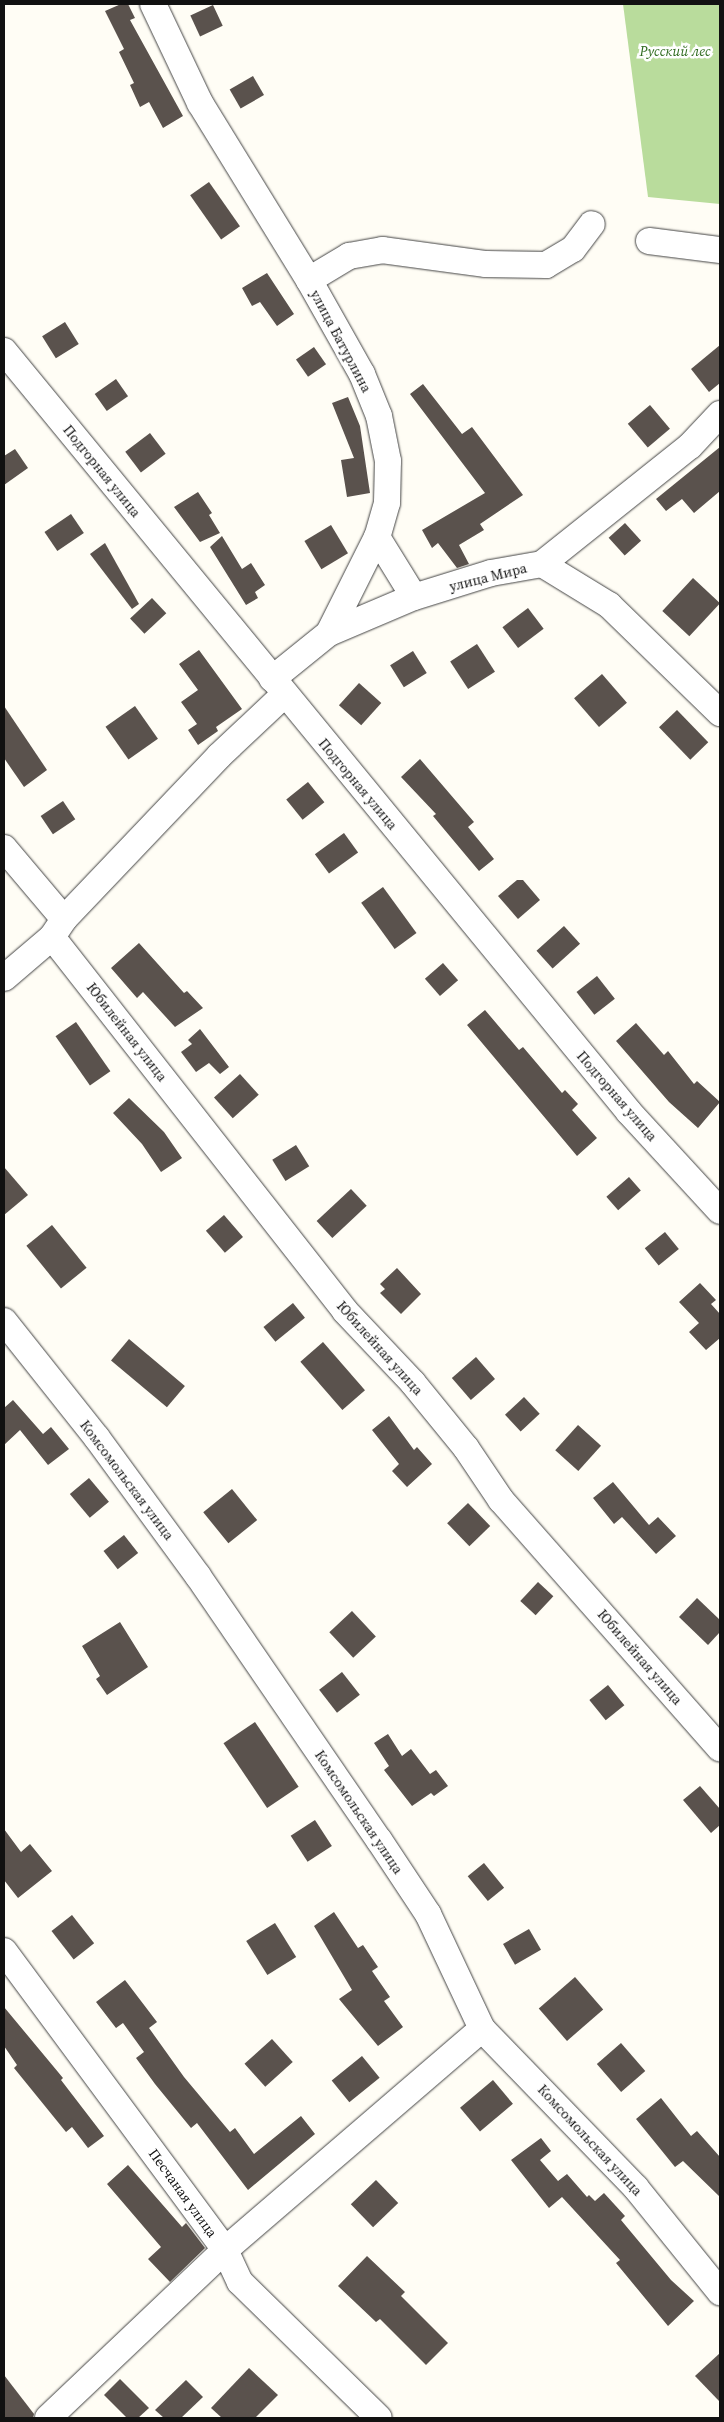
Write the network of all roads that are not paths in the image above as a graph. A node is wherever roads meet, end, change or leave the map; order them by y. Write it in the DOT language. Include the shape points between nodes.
graph roads {
  1 [pos="153,4"];
  2 [pos="592,224"];
  3 [pos="649,241"];
  4 [pos="720,250"];
  5 [pos="309,280"];
  6 [pos="4,351"];
  7 [pos="720,414"];
  8 [pos="377,537"];
  9 [pos="542,564"];
  10 [pos="414,597"];
  11 [pos="329,633"];
  12 [pos="278,687"];
  13 [pos="720,713"];
  14 [pos="4,848"];
  15 [pos="58,928"];
  16 [pos="4,978"];
  17 [pos="720,1211"];
  18 [pos="4,1321"];
  19 [pos="720,1748"];
  20 [pos="4,1951"];
  21 [pos="482,2029"];
  22 [pos="225,2250"];
  23 [pos="720,2292"];
  24 [pos="48,2418"];
  25 [pos="379,2418"];
  1 -- 5 [label="street, улица Батурлина" via="200,103"];
  2 -- 5 [label="street" via="573,249 546,265 486,264 382,250 349,256"];
  3 -- 4 [label="street"];
  5 -- 8 [label="street, улица Батурлина" via="362,374 379,416 388,462 387,503"];
  6 -- 12 [label="street, Подгорная улица"];
  7 -- 9 [label="street" via="690,446"];
  8 -- 10 [label="street"];
  8 -- 11 [label="street, улица Батурлина"];
  9 -- 10 [label="street, улица Мира" via="491,573"];
  9 -- 13 [label="street, улица Мира" via="609,605"];
  10 -- 11 [label="street, улица Мира"];
  11 -- 12 [label="street, улица Батурлина"];
  12 -- 15 [label="street, улица Батурлина" via="219,756"];
  12 -- 17 [label="street, Подгорная улица" via="629,1112"];
  14 -- 15 [label="street, Юбилейная улица"];
  15 -- 16 [label="street, улица Батурлина"];
  15 -- 19 [label="street, Юбилейная улица" via="345,1311 460,1441 501,1500"];
  18 -- 21 [label="street, Комсомольская улица" via="97,1438 198,1576 379,1840 428,1914"];
  20 -- 22 [label="street, Песчаная улица"];
  21 -- 22 [label="street"];
  21 -- 23 [label="street, Комсомольская улица" via="636,2188"];
  22 -- 24 [label="street"];
  22 -- 25 [label="street, Песчаная улица" via="240,2282"];
}
